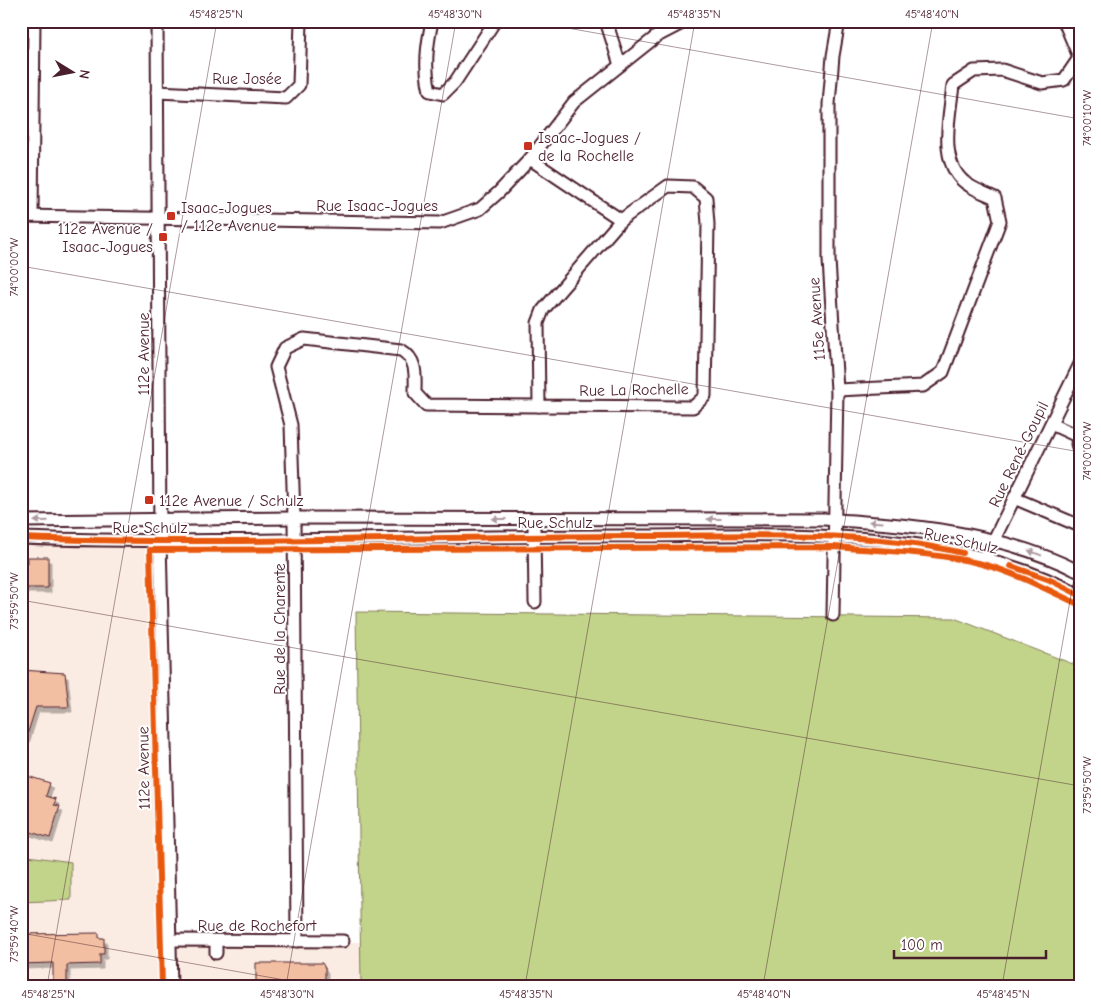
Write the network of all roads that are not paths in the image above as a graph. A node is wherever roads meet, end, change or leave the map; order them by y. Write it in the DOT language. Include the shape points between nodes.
graph roads {
  1 [pos="34,21"];
  2 [pos="157,21"];
  3 [pos="301,21"];
  4 [pos="432,21"];
  5 [pos="495,21"];
  6 [pos="606,21"];
  7 [pos="686,21"];
  8 [pos="839,21"];
  9 [pos="1064,21"];
  10 [pos="1079,58"];
  11 [pos="620,65"];
  12 [pos="157,92"];
  13 [pos="530,159"];
  14 [pos="27,216"];
  15 [pos="158,220"];
  16 [pos="621,220"];
  17 [pos="1080,364"];
  18 [pos="837,390"];
  19 [pos="539,406"];
  20 [pos="1051,424"];
  21 [pos="1079,433"];
  22 [pos="1080,453"];
  23 [pos="1014,498"];
  24 [pos="294,518"];
  25 [pos="77,520"];
  26 [pos="533,520"];
  27 [pos="834,520"];
  28 [pos="21,521"];
  29 [pos="160,521"];
  30 [pos="1080,526"];
  31 [pos="534,536"];
  32 [pos="834,537"];
  33 [pos="21,538"];
  34 [pos="76,540"];
  35 [pos="294,540"];
  36 [pos="994,540"];
  37 [pos="160,542"];
  38 [pos="985,558"];
  39 [pos="1080,572"];
  40 [pos="1080,595"];
  41 [pos="535,602"];
  42 [pos="834,615"];
  43 [pos="170,940"];
  44 [pos="216,941"];
  45 [pos="297,941"];
  46 [pos="343,941"];
  47 [pos="216,954"];
  48 [pos="171,986"];
  1 -- 14 [label="street"];
  2 -- 12 [label="street, 112e Avenue"];
  3 -- 12 [label="street, Rue Josée" via="300,85 286,98"];
  4 -- 5 [label="street" via="425,70 430,91 443,94 455,82"];
  6 -- 11 [label="street"];
  7 -- 11 [label="street, Rue Isaac-Jogues" via="657,36"];
  8 -- 18 [label="street, 115e Avenue" via="832,56 829,123 829,260"];
  9 -- 10 [label="street"];
  10 -- 18 [label="street" via="1064,80 1042,83 1002,70 974,71 953,85 947,146 954,169 968,186 995,198 1000,221 943,372 923,386"];
  11 -- 13 [label="street, Rue Isaac-Jogues" via="574,102"];
  12 -- 15 [label="street, 112e Avenue"];
  13 -- 15 [label="street, Rue Isaac-Jogues" via="480,208 440,222"];
  13 -- 16 [label="street"];
  14 -- 15 [label="street, Rue Isaac-Jogues"];
  15 -- 29 [label="street, 112e Avenue"];
  16 -- 19 [label="street, Rue La Rochelle" via="543,310 538,323"];
  16 -- 19 [label="street, Rue La Rochelle" via="668,186 693,187 706,198 705,396 693,407"];
  17 -- 20 [label="street, Rue René-Goupil"];
  18 -- 27 [label="street, 115e Avenue"];
  19 -- 24 [label="street, Rue de la Charente" via="426,405 415,393 414,365 410,355 401,350 304,339 285,348 276,367 292,425"];
  20 -- 21 [label="street"];
  20 -- 23 [label="street, Rue René-Goupil"];
  21 -- 22 [label="street"];
  23 -- 30 [label="street"];
  23 -- 36 [label="street, Rue René-Goupil"];
  26 -- 24 [label="street, Rue Schulz, one-way"];
  24 -- 29 [label="street, Rue Schulz"];
  24 -- 35 [label="street, Rue de la Charente"];
  25 -- 28 [label="street, Rue Schulz, one-way"];
  25 -- 29 [label="street, Rue Schulz"];
  25 -- 34 [label="street"];
  27 -- 26 [label="street, Rue Schulz, one-way"];
  26 -- 31 [label="street"];
  27 -- 32 [label="street, 115e Avenue"];
  36 -- 27 [label="street, Rue Schulz, one-way" via="894,524"];
  29 -- 37 [label="street, 112e Avenue"];
  31 -- 32 [label="street, Rue Schulz"];
  31 -- 35 [label="street, Rue Schulz"];
  31 -- 41 [label="street"];
  32 -- 38 [label="street, Rue Schulz" via="946,549"];
  32 -- 42 [label="street, 115e Avenue"];
  33 -- 34 [label="street, Rue Schulz"];
  34 -- 37 [label="street, Rue Schulz"];
  35 -- 37 [label="street, Rue Schulz"];
  35 -- 45 [label="street, Rue de la Charente"];
  36 -- 38 [label="street, Rue René-Goupil"];
  39 -- 36 [label="street, Rue Schulz, one-way"];
  37 -- 43 [label="street, 112e Avenue"];
  38 -- 40 [label="street, Rue Schulz" via="1050,580"];
  43 -- 44 [label="street, Rue de Rochefort"];
  43 -- 48 [label="street, 112e Avenue"];
  44 -- 45 [label="street, Rue de Rochefort"];
  44 -- 47 [label="street"];
  45 -- 46 [label="street, Rue de Rochefort"];
}
